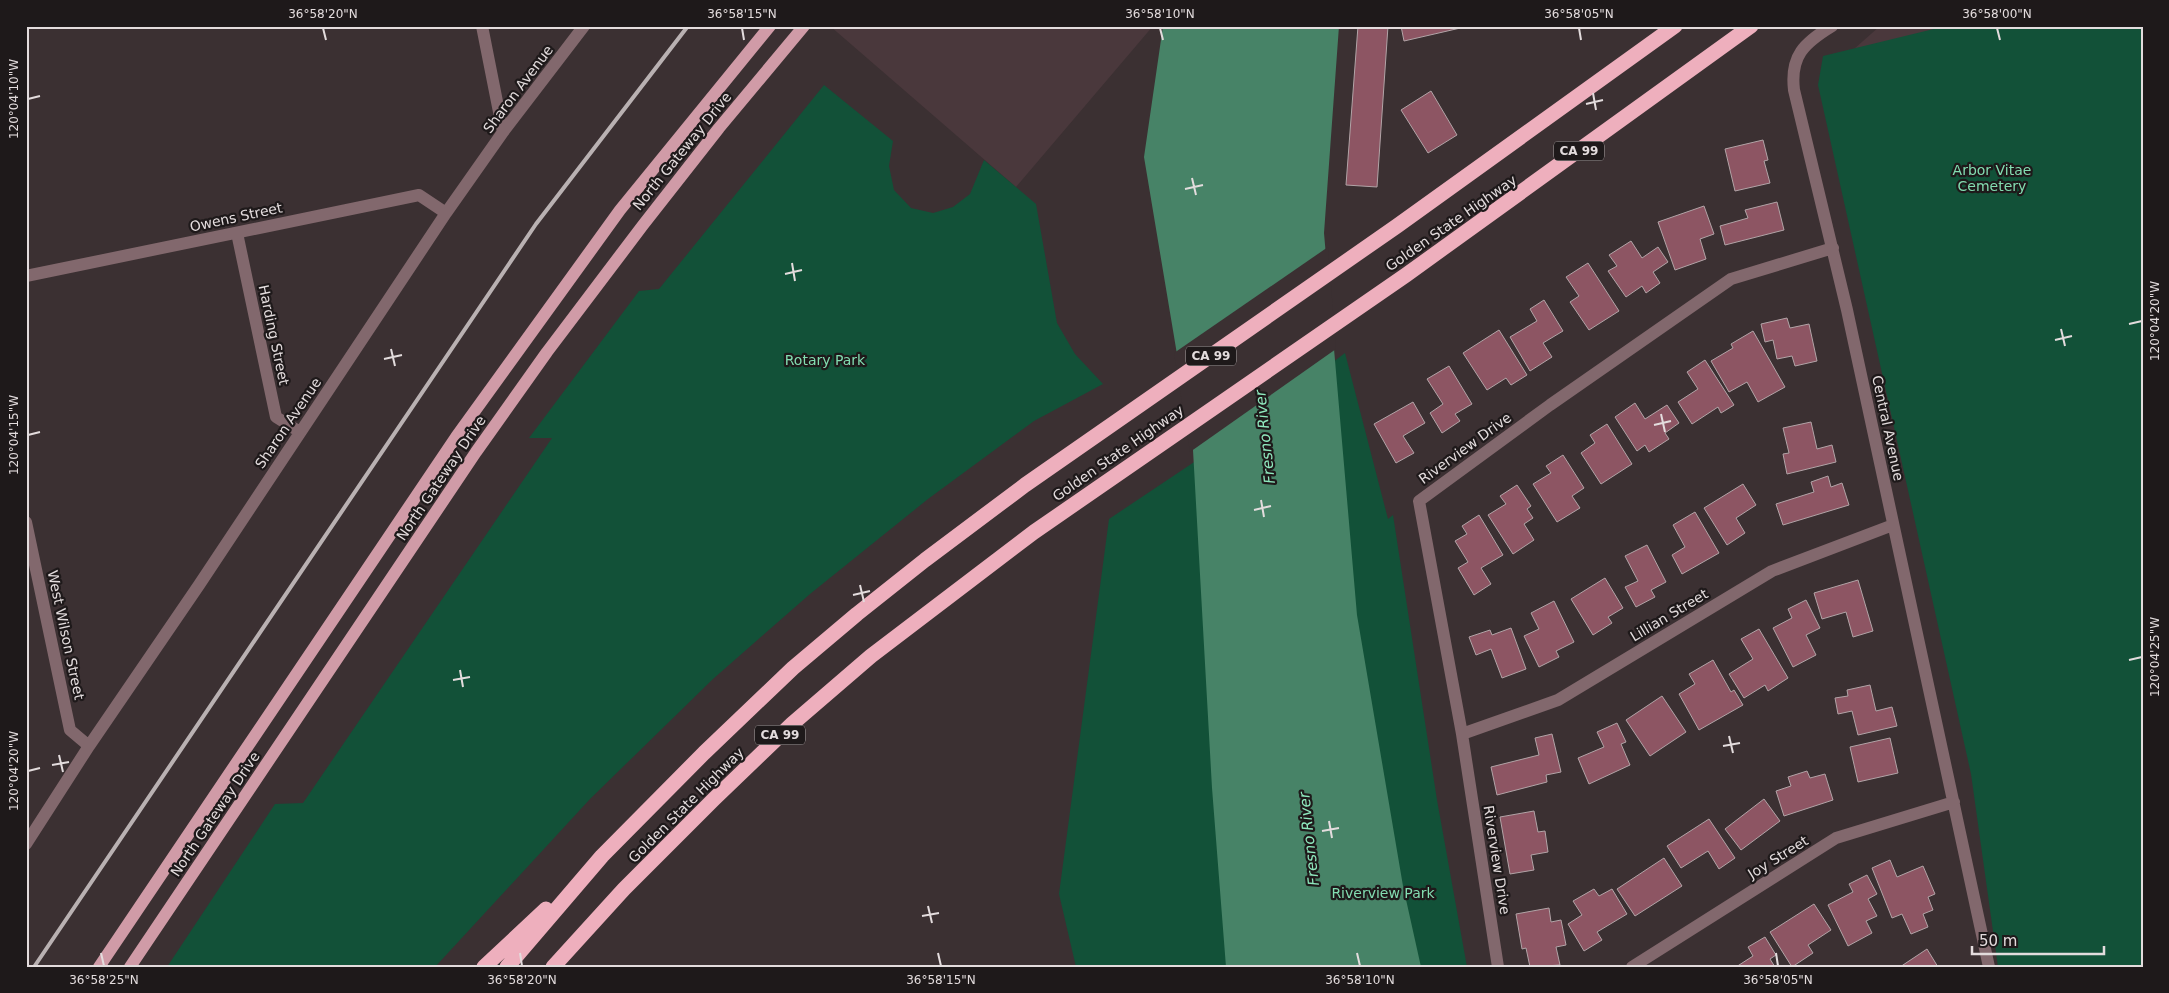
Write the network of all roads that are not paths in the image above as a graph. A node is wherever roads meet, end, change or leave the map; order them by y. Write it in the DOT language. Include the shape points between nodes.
graph roads {
  1 [pos="482,26"];
  2 [pos="584,26"];
  3 [pos="770,26"];
  4 [pos="804,26"];
  5 [pos="1675,26"];
  6 [pos="1751,26"];
  7 [pos="1832,26"];
  8 [pos="503,132"];
  9 [pos="446,213"];
  10 [pos="237,232"];
  11 [pos="1833,248"];
  12 [pos="26,276"];
  13 [pos="300,432"];
  14 [pos="26,522"];
  15 [pos="1893,525"];
  16 [pos="1462,734"];
  17 [pos="89,746"];
  18 [pos="1954,802"];
  19 [pos="26,844"];
  20 [pos="602,856"];
  21 [pos="99,967"];
  22 [pos="130,967"];
  23 [pos="484,967"];
  24 [pos="507,967"];
  25 [pos="553,967"];
  26 [pos="1498,967"];
  27 [pos="1632,967"];
  28 [pos="1989,967"];
  1 -- 8 [label="street"];
  2 -- 8 [label="street, Sharon Avenue"];
  3 -- 21 [label="main road, North Gateway Drive" via="620,210 479,404"];
  4 -- 22 [label="main road, North Gateway Drive" via="718,128 547,352 476,452"];
  5 -- 20 [label="highway, Golden State Highway / CA 99" via="917,566 794,668"];
  6 -- 25 [label="highway, Golden State Highway / CA 99" via="1406,275 1034,532 871,656 792,724 624,889"];
  7 -- 11 [label="street, Central Avenue" via="1804,46 1795,61 1792,76"];
  8 -- 9 [label="street, Sharon Avenue"];
  9 -- 10 [label="street, Owens Street" via="419,195"];
  9 -- 13 [label="street, Sharon Avenue"];
  10 -- 12 [label="street, Owens Street"];
  10 -- 13 [label="street, Harding Street" via="276,417"];
  11 -- 15 [label="street, Central Avenue"];
  11 -- 16 [label="street, Riverview Drive" via="1731,279 1419,501"];
  13 -- 17 [label="street, Sharon Avenue"];
  14 -- 17 [label="street, West Wilson Street" via="70,730"];
  15 -- 16 [label="street, Lillian Street" via="1772,571 1558,700"];
  15 -- 18 [label="street, Central Avenue"];
  16 -- 26 [label="street, Riverview Drive"];
  17 -- 19 [label="street, Sharon Avenue"];
  18 -- 27 [label="street, Joy Street" via="1836,838"];
  18 -- 28 [label="street, Central Avenue"];
  20 -- 23 [label="highway"];
  20 -- 24 [label="highway, Golden State Highway / CA 99"];
}
